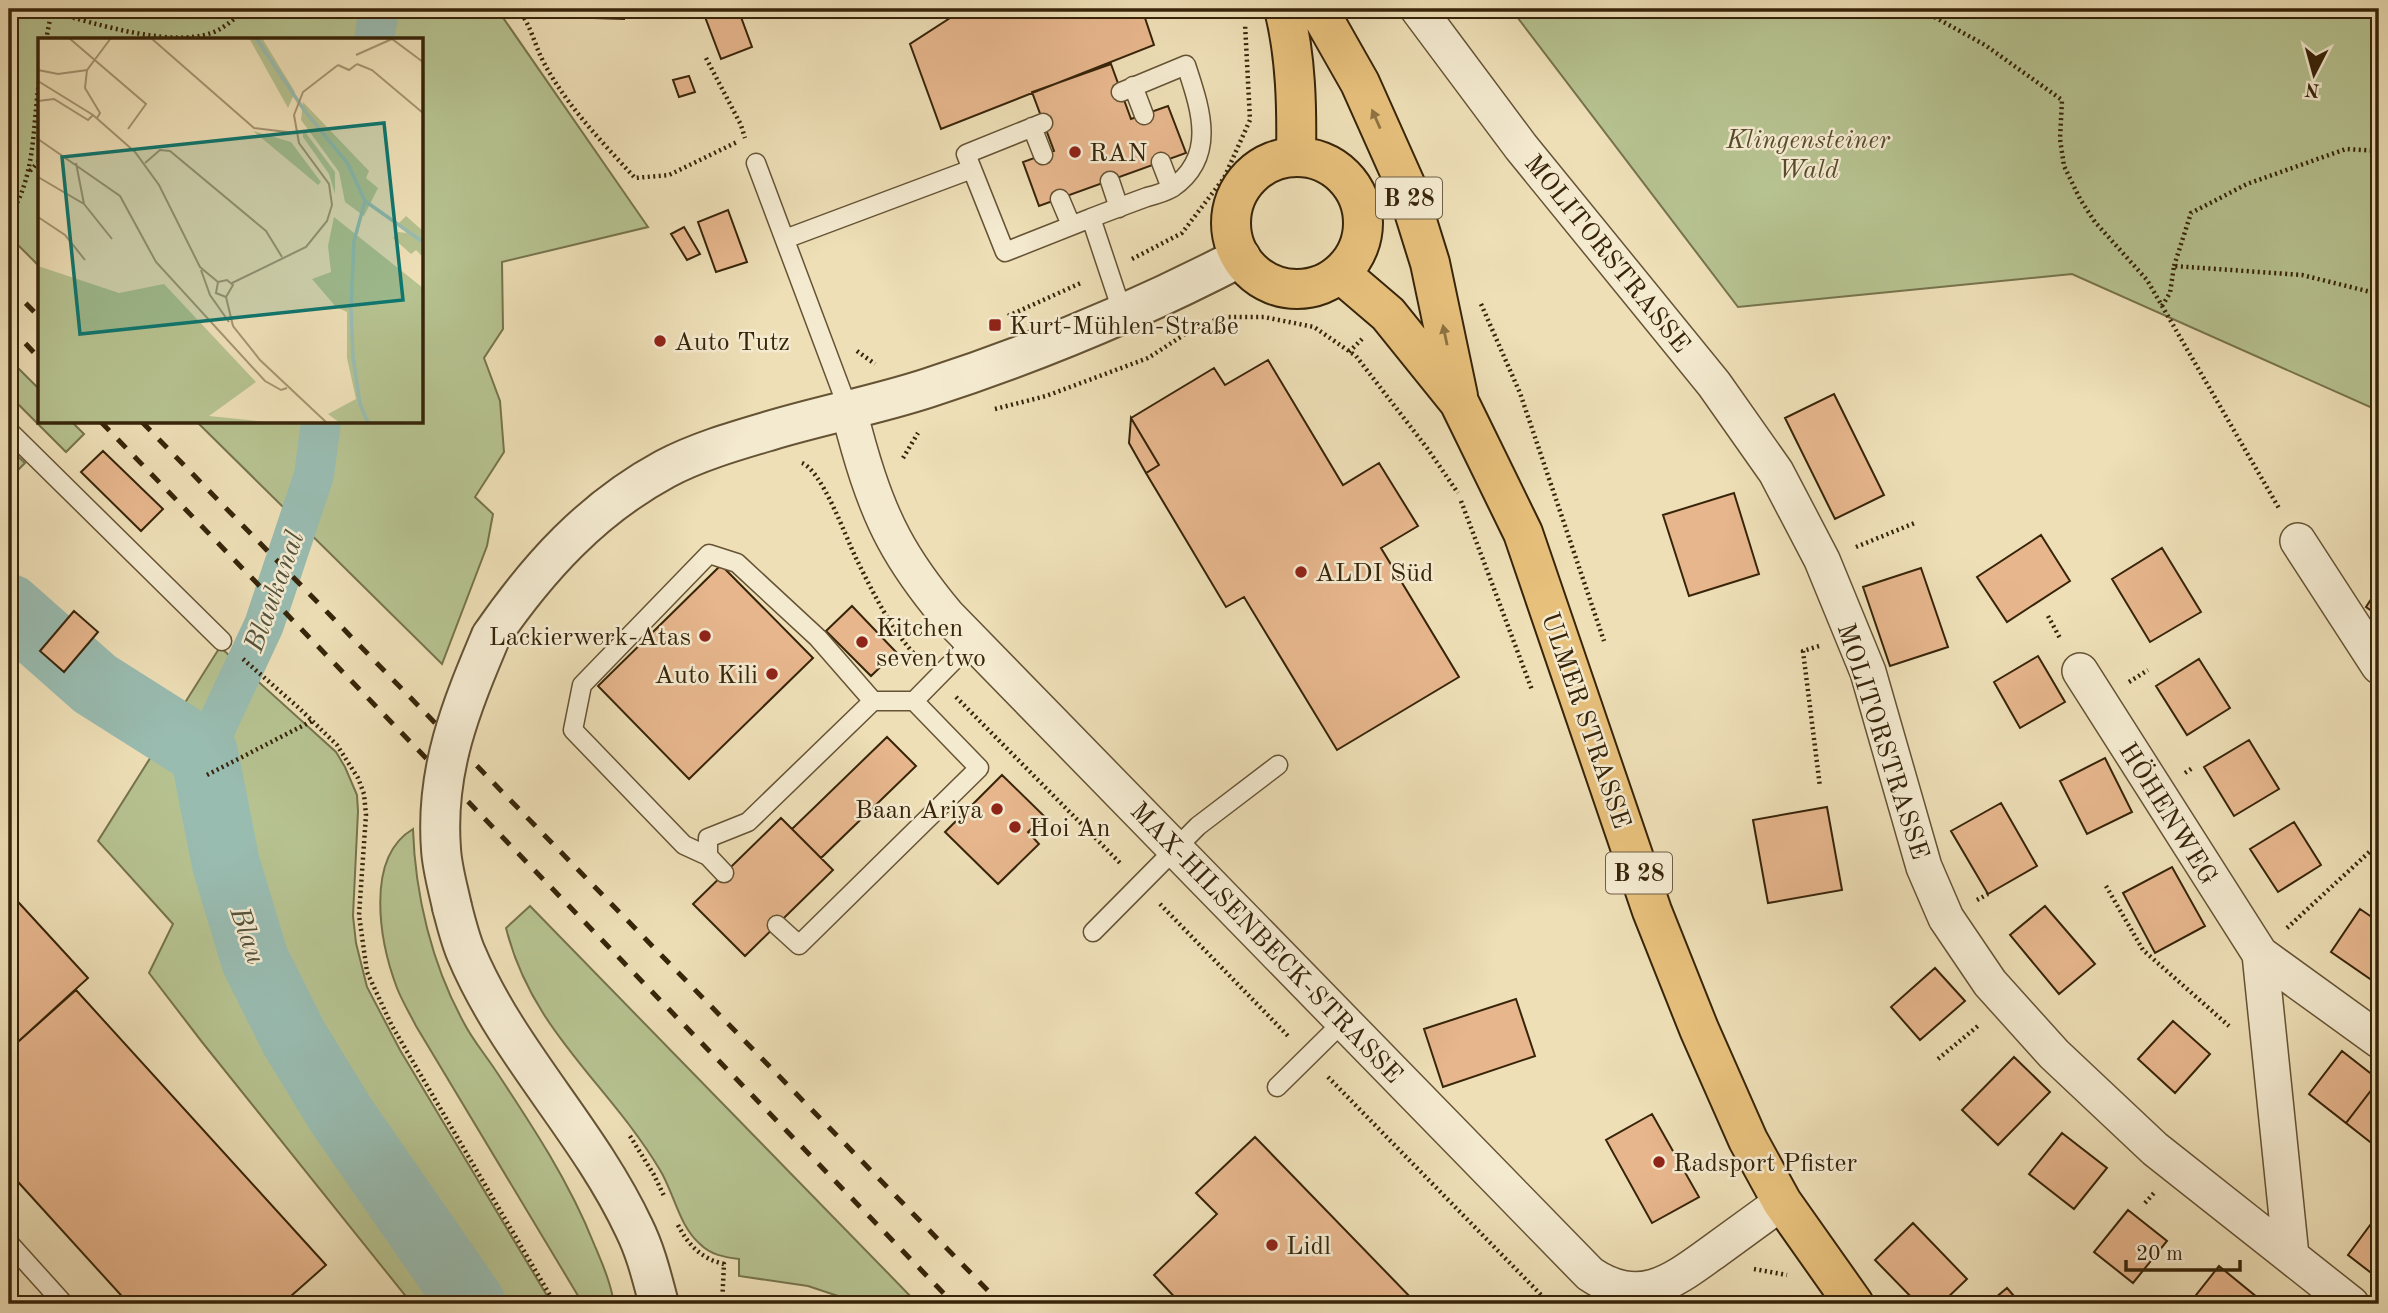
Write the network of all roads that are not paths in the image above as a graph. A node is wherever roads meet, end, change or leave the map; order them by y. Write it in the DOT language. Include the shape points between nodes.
graph roads {
  1 [pos="1284,9"];
  2 [pos="1318,9"];
  3 [pos="1418,9"];
  4 [pos="1144,115"];
  5 [pos="1044,155"];
  6 [pos="1296,157"];
  7 [pos="1161,162"];
  8 [pos="756,163"];
  9 [pos="972,169"];
  10 [pos="1110,181"];
  11 [pos="1171,188"];
  12 [pos="1060,199"];
  13 [pos="1119,208"];
  14 [pos="1091,218"];
  15 [pos="1071,225"];
  16 [pos="785,239"];
  17 [pos="1241,257"];
  18 [pos="1340,273"];
  19 [pos="1122,314"];
  20 [pos="1459,402"];
  21 [pos="849,411"];
  22 [pos="9,431"];
  23 [pos="2298,541"];
  24 [pos="222,641"];
  25 [pos="972,642"];
  26 [pos="2379,666"];
  27 [pos="2080,671"];
  28 [pos="873,701"];
  29 [pos="914,701"];
  30 [pos="1279,765"];
  31 [pos="1177,849"];
  32 [pos="708,856"];
  33 [pos="724,873"];
  34 [pos="777,925"];
  35 [pos="1093,932"];
  36 [pos="2260,954"];
  37 [pos="1345,1020"];
  38 [pos="2379,1040"];
  39 [pos="1277,1087"];
  40 [pos="1770,1211"];
  41 [pos="9,1243"];
  42 [pos="2291,1256"];
  43 [pos="64,1304"];
  44 [pos="659,1304"];
  45 [pos="1854,1304"];
  46 [pos="2351,1304"];
  1 -- 6 [label="main road" via="1291,37"];
  20 -- 2 [label="main road, B 28, one-way" via="1430,263 1406,186 1360,83"];
  3 -- 42 [label="street, MOLITORSTRASSE" via="1521,147 1714,384 1776,472 1822,561 1868,672 1924,867 1946,918 1990,983 2054,1054 2155,1149"];
  4 -- 11 [label="lane" via="1127,89 1186,65 1203,131 1199,154"];
  5 -- 9 [label="lane" via="1037,125 966,154"];
  6 -- 17 [label="main road" via="1263,166 1240,191 1231,224"];
  6 -- 18 [label="main road" via="1334,169 1352,185 1359,199 1363,231 1351,261"];
  7 -- 11 [label="lane"];
  8 -- 16 [label="lane"];
  9 -- 15 [label="lane" via="1005,252"];
  9 -- 16 [label="lane"];
  10 -- 13 [label="lane"];
  11 -- 13 [label="lane"];
  12 -- 15 [label="lane"];
  13 -- 14 [label="lane"];
  14 -- 15 [label="lane"];
  14 -- 19 [label="lane"];
  16 -- 21 [label="lane"];
  17 -- 18 [label="main road" via="1260,277 1286,288 1315,286"];
  17 -- 19 [label="street"];
  18 -- 20 [label="main road, ULMER STRASSE / B 28" via="1388,314"];
  19 -- 21 [label="street" via="952,379"];
  20 -- 40 [label="main road, ULMER STRASSE / B 28" via="1523,533 1652,911 1748,1140"];
  21 -- 25 [label="street, MAX-HILSENBECK-STRASSE" via="892,537 922,585"];
  21 -- 44 [label="street, bridge" via="771,430 667,468 586,523 520,594 491,636 448,753 441,850 466,952 495,1010 626,1211"];
  22 -- 24 [label="lane"];
  23 -- 26 [label="street"];
  25 -- 29 [label="lane"];
  25 -- 31 [label="street, MAX-HILSENBECK-STRASSE"];
  27 -- 36 [label="street, HÖHENWEG"];
  28 -- 29 [label="lane"];
  28 -- 32 [label="lane" via="748,822 708,838"];
  28 -- 32 [label="lane" via="818,638 737,563 709,554 582,685 573,730 684,845"];
  29 -- 34 [label="lane" via="979,768 799,945"];
  30 -- 31 [label="lane" via="1198,826"];
  31 -- 35 [label="lane"];
  31 -- 37 [label="street, MAX-HILSENBECK-STRASSE"];
  32 -- 33 [label="lane"];
  36 -- 38 [label="street, HÖHENWEG"];
  36 -- 42 [label="street, HÖHENWEG"];
  37 -- 39 [label="lane"];
  37 -- 40 [label="street, MAX-HILSENBECK-STRASSE" via="1569,1255 1607,1285 1623,1289 1663,1285"];
  40 -- 45 [label="main road, ULMER STRASSE / B 28"];
  41 -- 43 [label="lane"];
  42 -- 46 [label="street, MOLITORSTRASSE"];
}
